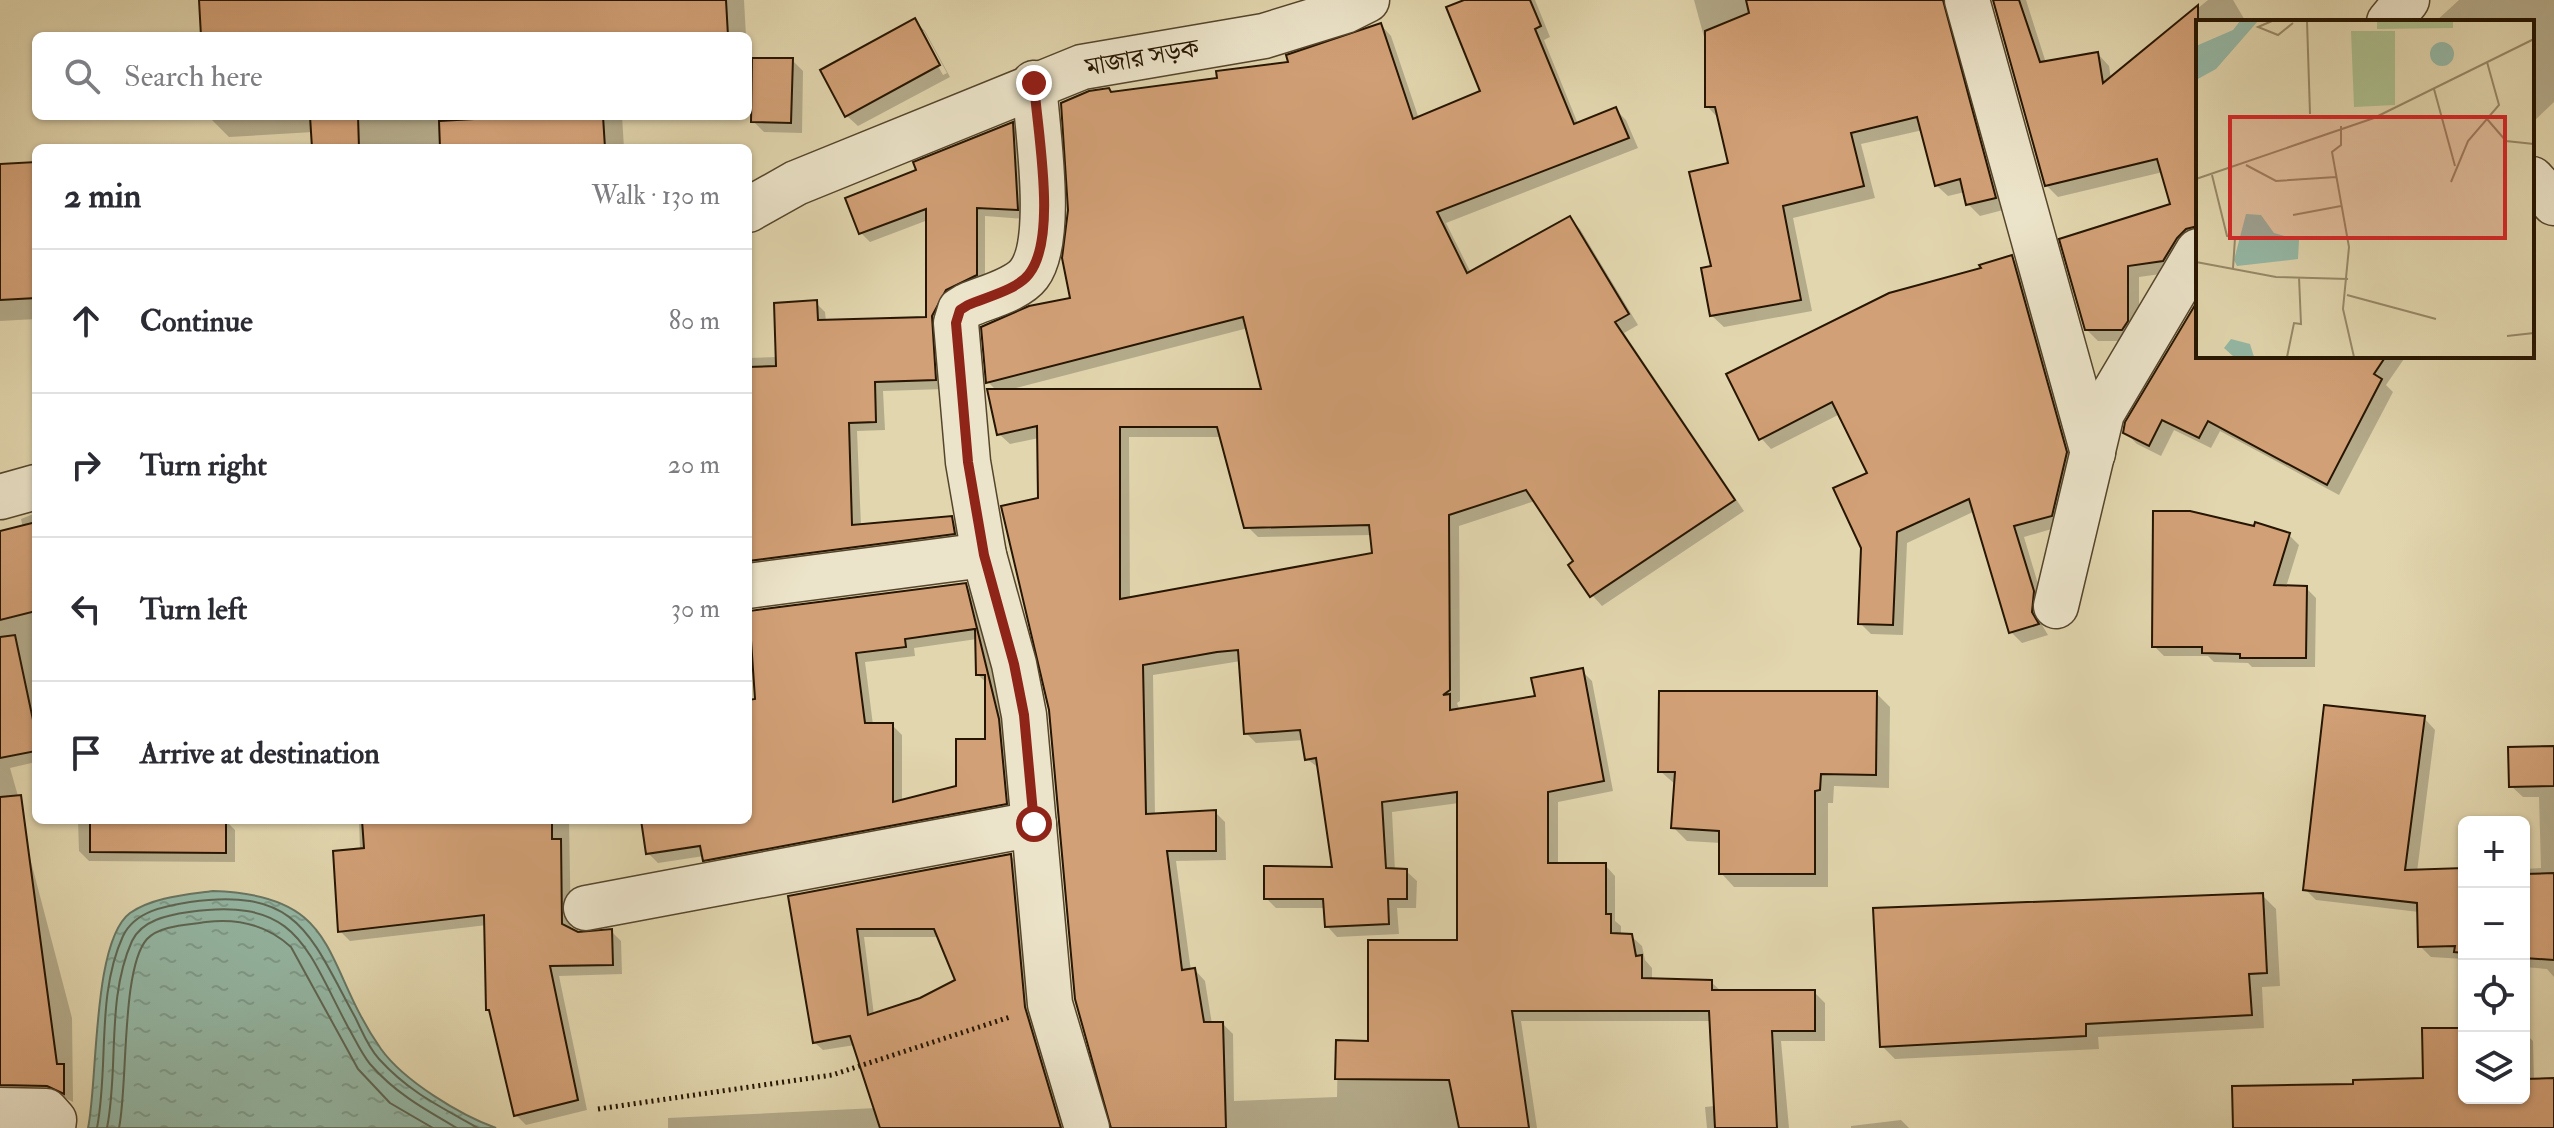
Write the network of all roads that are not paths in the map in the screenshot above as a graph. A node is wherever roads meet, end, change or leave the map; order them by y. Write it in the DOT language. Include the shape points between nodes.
graph roads {
  1 [pos="1367,0"];
  2 [pos="1967,0"];
  3 [pos="2407,0"];
  4 [pos="2392,20"];
  5 [pos="1034,83"];
  6 [pos="2534,181"];
  7 [pos="2554,203"];
  8 [pos="752,208"];
  9 [pos="2196,254"];
  10 [pos="2093,453"];
  11 [pos="32,488"];
  12 [pos="0,497"];
  13 [pos="984,555"];
  14 [pos="752,585"];
  15 [pos="2056,606"];
  16 [pos="1034,824"];
  17 [pos="586,908"];
  18 [pos="0,1110"];
  19 [pos="53,1128"];
  20 [pos="1087,1128"];
  1 -- 5 [label="street, মাজার সড়ক" via="1264,36 1082,67"];
  2 -- 10 [label="street"];
  3 -- 4 [label="street"];
  5 -- 8 [label="street, মাজার সড়ক" via="796,183"];
  5 -- 13 [label="street" via="1043,209 1037,259 1022,282 968,305 956,323 968,462"];
  6 -- 7 [label="street"];
  9 -- 10 [label="street" via="2102,413"];
  10 -- 15 [label="street"];
  11 -- 12 [label="street"];
  13 -- 14 [label="street"];
  13 -- 16 [label="street" via="1024,715"];
  16 -- 17 [label="street"];
  16 -- 20 [label="street" via="1050,1004"];
  18 -- 19 [label="street" via="46,1111"];
}
